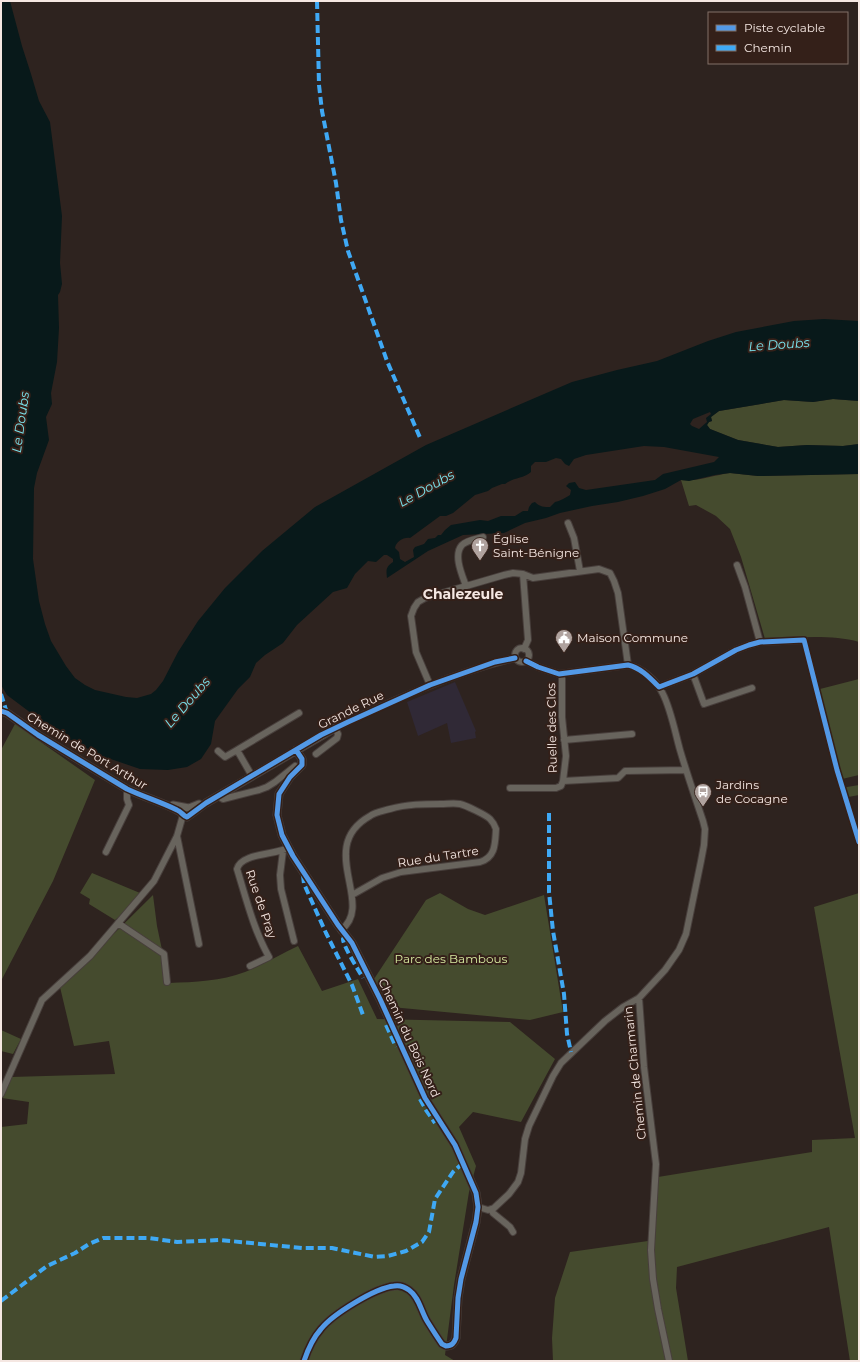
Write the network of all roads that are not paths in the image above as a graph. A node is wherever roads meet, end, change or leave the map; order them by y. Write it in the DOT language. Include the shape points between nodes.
graph roads {
  1 [pos="568,524"];
  2 [pos="483,537"];
  3 [pos="737,565"];
  4 [pos="580,570"];
  5 [pos="523,574"];
  6 [pos="466,586"];
  7 [pos="804,640"];
  8 [pos="760,642"];
  9 [pos="524,649"];
  10 [pos="515,658"];
  11 [pos="526,660"];
  12 [pos="628,665"];
  13 [pos="562,674"];
  14 [pos="693,674"];
  15 [pos="430,685"];
  16 [pos="659,687"];
  17 [pos="752,688"];
  18 [pos="1,711"];
  19 [pos="299,713"];
  20 [pos="335,728"];
  21 [pos="632,734"];
  22 [pos="564,740"];
  23 [pos="237,750"];
  24 [pos="296,750"];
  25 [pos="218,751"];
  26 [pos="316,754"];
  27 [pos="295,766"];
  28 [pos="686,770"];
  29 [pos="252,776"];
  30 [pos="563,781"];
  31 [pos="510,788"];
  32 [pos="127,789"];
  33 [pos="218,796"];
  34 [pos="187,812"];
  35 [pos="177,836"];
  36 [pos="285,850"];
  37 [pos="106,852"];
  38 [pos="352,895"];
  39 [pos="118,923"];
  40 [pos="341,930"];
  41 [pos="294,942"];
  42 [pos="199,944"];
  43 [pos="250,966"];
  44 [pos="167,982"];
  45 [pos="639,998"];
  46 [pos="1,1094"];
  47 [pos="478,1208"];
  48 [pos="492,1210"];
  49 [pos="513,1232"];
  50 [pos="304,1361"];
  51 [pos="669,1361"];
  1 -- 4 [label="street" via="574,538"];
  2 -- 6 [label="street" via="466,543 459,550 460,570"];
  3 -- 8 [label="street"];
  4 -- 5 [label="street" via="533,578"];
  4 -- 12 [label="street" via="599,569 610,573 618,593"];
  5 -- 6 [label="street" via="504,575"];
  5 -- 9 [label="street" via="528,640"];
  6 -- 15 [label="street" via="425,598 418,602 411,616 416,652"];
  7 -- 8 [label="street"];
  8 -- 14 [label="street" via="736,650"];
  9 -- 10 [label="street" via="516,651"];
  9 -- 11 [label="street" via="529,654"];
  10 -- 11 [label="street" via="520,662"];
  10 -- 15 [label="street, Grande Rue" via="495,662"];
  11 -- 13 [label="street"];
  12 -- 13 [label="street"];
  12 -- 16 [label="street" via="638,668"];
  13 -- 22 [label="street, Ruelle des Clos"];
  14 -- 16 [label="street"];
  14 -- 17 [label="street" via="704,704"];
  15 -- 20 [label="street, Grande Rue"];
  16 -- 28 [label="street, Chemin de Charmarin" via="666,701"];
  18 -- 32 [label="street, Chemin de Port Arthur"];
  19 -- 23 [label="street"];
  20 -- 24 [label="street, Grande Rue"];
  20 -- 26 [label="street" via="337,738"];
  21 -- 22 [label="street"];
  22 -- 30 [label="street, Ruelle des Clos" via="566,756"];
  23 -- 25 [label="street" via="225,757"];
  23 -- 29 [label="street"];
  24 -- 29 [label="street, Grande Rue"];
  24 -- 36 [label="street, Chemin du Bois Nord" via="302,759 302,765 279,794 280,829"];
  27 -- 33 [label="street" via="260,790 227,798"];
  28 -- 30 [label="street" via="625,771 618,778"];
  28 -- 45 [label="street, Chemin de Charmarin" via="705,829 688,926 673,959"];
  29 -- 33 [label="street, Grande Rue"];
  30 -- 31 [label="street" via="561,786 556,788"];
  32 -- 34 [label="street, Chemin de Port Arthur"];
  32 -- 37 [label="street, Chemin de Port Arthur" via="129,805"];
  33 -- 34 [label="street, Grande Rue"];
  34 -- 35 [label="street"];
  35 -- 39 [label="street" via="154,881"];
  35 -- 42 [label="street"];
  36 -- 40 [label="street, Chemin du Bois Nord"];
  36 -- 41 [label="street" via="280,875 281,889"];
  36 -- 43 [label="street, Rue de Pray" via="252,857 238,864 237,869 256,926 270,958"];
  38 -- 38 [label="street, Rue du Tartre" via="345,862 346,845 351,832 371,815 400,806 460,804 489,818 495,827 494,850 485,861 401,872 382,878"];
  38 -- 40 [label="street, Rue du Tartre" via="351,918"];
  39 -- 44 [label="street" via="164,954"];
  39 -- 46 [label="street" via="90,956 42,1000"];
  40 -- 47 [label="street, Chemin du Bois Nord" via="352,943 425,1098 455,1145 473,1183"];
  45 -- 48 [label="street" via="605,1022 561,1064 529,1126 520,1178 509,1194"];
  45 -- 51 [label="street, Chemin de Charmarin" via="644,1067 656,1164 651,1250 653,1279"];
  47 -- 48 [label="street"];
  47 -- 50 [label="street, Chemin du Bois Nord" via="461,1279 456,1338 451,1345 442,1344 412,1293 402,1286 394,1286 369,1295 329,1321 312,1342"];
  48 -- 49 [label="street"];
}
